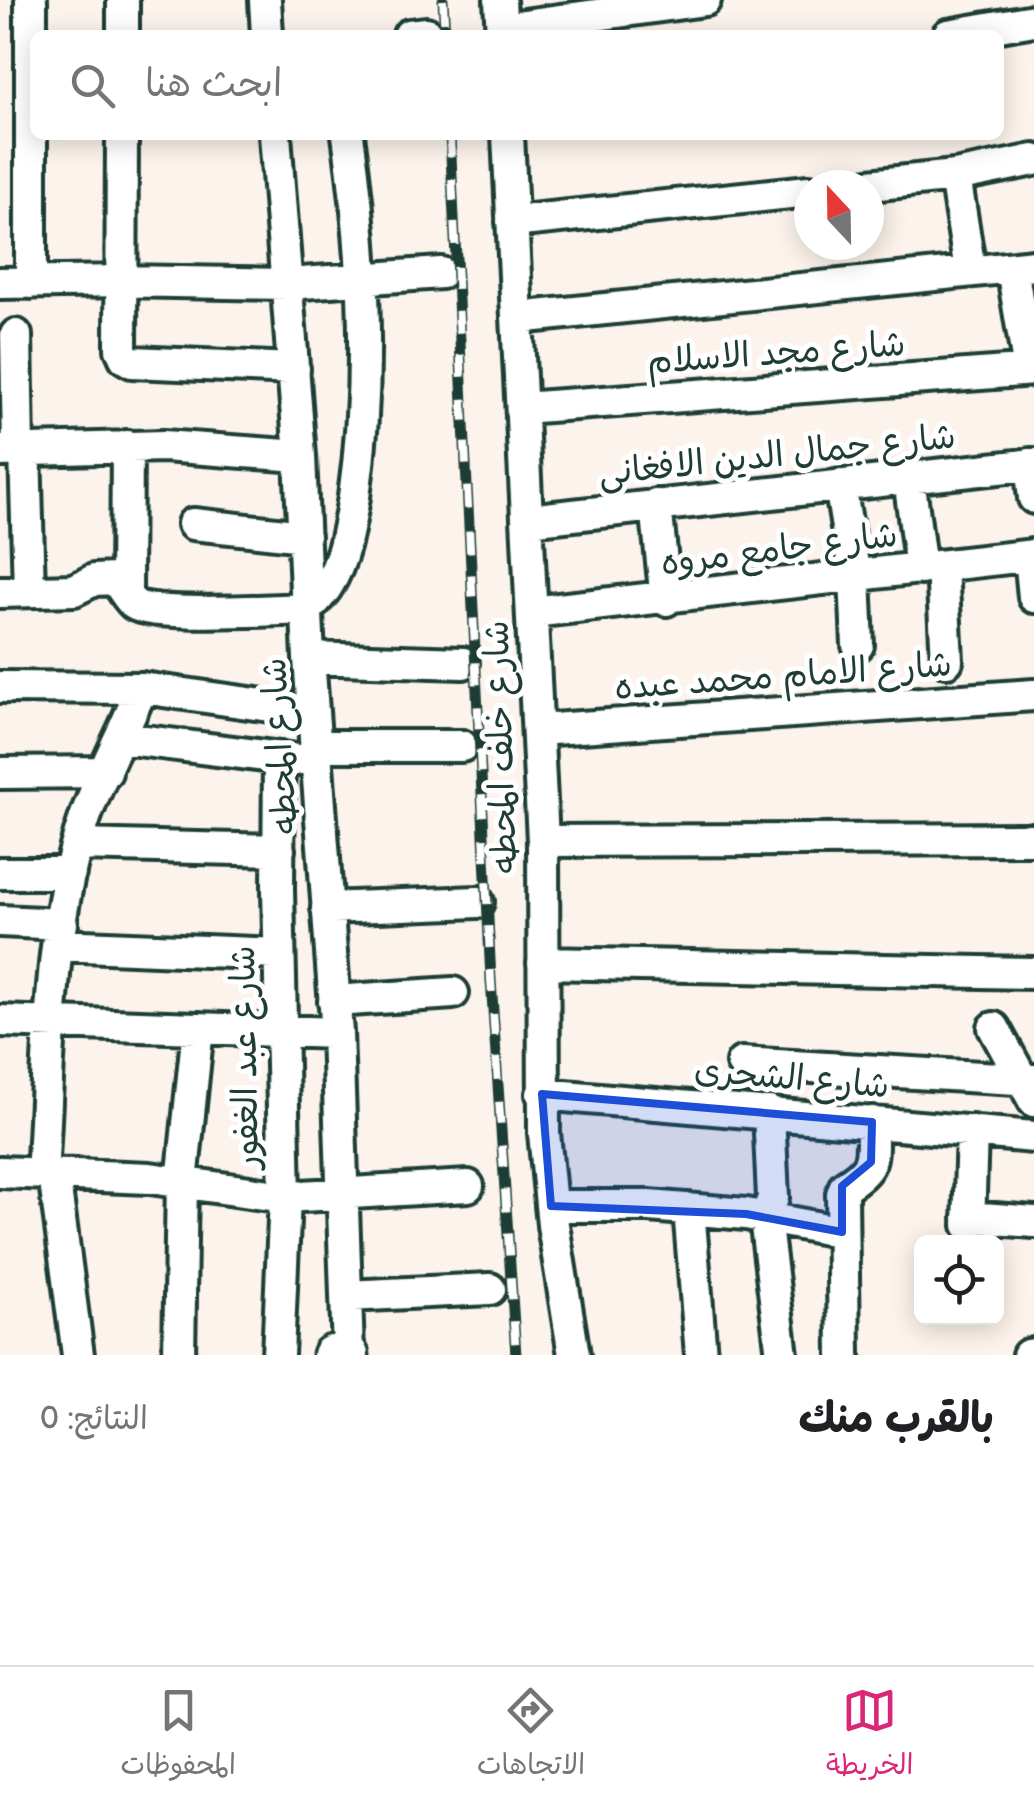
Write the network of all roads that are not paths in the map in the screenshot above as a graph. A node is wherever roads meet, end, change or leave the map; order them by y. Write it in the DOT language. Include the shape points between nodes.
graph roads {
  1 [pos="30,0"];
  2 [pos="123,0"];
  3 [pos="265,0"];
  4 [pos="706,0"];
  5 [pos="1034,20"];
  6 [pos="501,21"];
  7 [pos="30,30"];
  8 [pos="123,30"];
  9 [pos="267,30"];
  10 [pos="977,30"];
  11 [pos="30,140"];
  12 [pos="122,140"];
  13 [pos="275,140"];
  14 [pos="348,140"];
  15 [pos="508,140"];
  16 [pos="1034,160"];
  17 [pos="955,176"];
  18 [pos="884,183"];
  19 [pos="794,193"];
  20 [pos="512,222"];
  21 [pos="1023,267"];
  22 [pos="970,270"];
  23 [pos="441,272"];
  24 [pos="360,279"];
  25 [pos="122,281"];
  26 [pos="31,283"];
  27 [pos="0,284"];
  28 [pos="288,284"];
  29 [pos="517,318"];
  30 [pos="16,335"];
  31 [pos="294,369"];
  32 [pos="1032,370"];
  33 [pos="522,408"];
  34 [pos="127,446"];
  35 [pos="14,450"];
  36 [pos="300,456"];
  37 [pos="1032,464"];
  38 [pos="909,478"];
  39 [pos="840,485"];
  40 [pos="1034,498"];
  41 [pos="656,505"];
  42 [pos="528,520"];
  43 [pos="194,524"];
  44 [pos="304,536"];
  45 [pos="1032,556"];
  46 [pos="932,568"];
  47 [pos="856,576"];
  48 [pos="14,591"];
  49 [pos="126,592"];
  50 [pos="1034,597"];
  51 [pos="666,600"];
  52 [pos="308,609"];
  53 [pos="532,612"];
  54 [pos="858,645"];
  55 [pos="309,658"];
  56 [pos="947,661"];
  57 [pos="463,663"];
  58 [pos="0,687"];
  59 [pos="142,688"];
  60 [pos="1034,695"];
  61 [pos="313,712"];
  62 [pos="538,730"];
  63 [pos="121,738"];
  64 [pos="462,746"];
  65 [pos="316,754"];
  66 [pos="279,758"];
  67 [pos="0,772"];
  68 [pos="106,772"];
  69 [pos="1034,838"];
  70 [pos="543,841"];
  71 [pos="279,850"];
  72 [pos="74,859"];
  73 [pos="0,873"];
  74 [pos="478,902"];
  75 [pos="327,908"];
  76 [pos="0,921"];
  77 [pos="60,934"];
  78 [pos="279,954"];
  79 [pos="543,963"];
  80 [pos="1034,973"];
  81 [pos="452,993"];
  82 [pos="334,1001"];
  83 [pos="0,1021"];
  84 [pos="52,1023"];
  85 [pos="198,1028"];
  86 [pos="994,1028"];
  87 [pos="281,1031"];
  88 [pos="336,1033"];
  89 [pos="742,1064"];
  90 [pos="1030,1087"];
  91 [pos="542,1094"];
  92 [pos="769,1112"];
  93 [pos="872,1122"];
  94 [pos="972,1132"];
  95 [pos="1034,1138"];
  96 [pos="0,1172"];
  97 [pos="48,1174"];
  98 [pos="182,1182"];
  99 [pos="468,1186"];
  100 [pos="344,1193"];
  101 [pos="285,1197"];
  102 [pos="551,1206"];
  103 [pos="689,1209"];
  104 [pos="765,1218"];
  105 [pos="1034,1222"];
  106 [pos="842,1232"];
  107 [pos="490,1289"];
  108 [pos="347,1296"];
  109 [pos="343,1354"];
  110 [pos="78,1355"];
  111 [pos="178,1355"];
  112 [pos="278,1355"];
  113 [pos="574,1355"];
  114 [pos="701,1355"];
  115 [pos="782,1355"];
  116 [pos="844,1355"];
  1 -- 7 [label="street"];
  2 -- 8 [label="street"];
  3 -- 9 [label="street"];
  4 -- 6 [label="street"];
  5 -- 10 [label="street"];
  11 -- 26 [label="street"];
  12 -- 25 [label="street"];
  13 -- 28 [label="street, شارع المحطه"];
  14 -- 24 [label="street"];
  15 -- 20 [label="street, شارع خلف المحطه"];
  16 -- 17 [label="street"];
  17 -- 18 [label="street"];
  17 -- 22 [label="street"];
  19 -- 20 [label="street"];
  20 -- 29 [label="street, شارع خلف المحطه"];
  21 -- 22 [label="street"];
  21 -- 32 [label="street"];
  22 -- 29 [label="street"];
  23 -- 24 [label="street"];
  24 -- 28 [label="street"];
  24 -- 52 [label="street" via="362,435 351,516 329,585"];
  25 -- 26 [label="street"];
  25 -- 28 [label="street"];
  25 -- 31 [label="street" via="121,350 132,362"];
  26 -- 27 [label="street"];
  28 -- 31 [label="street, شارع المحطه"];
  29 -- 33 [label="street, شارع خلف المحطه"];
  30 -- 35 [label="street"];
  31 -- 36 [label="street, شارع المحطه"];
  32 -- 33 [label="street, شارع مجد الاسلام"];
  33 -- 42 [label="street, شارع خلف المحطه"];
  34 -- 35 [label="street"];
  34 -- 36 [label="street"];
  34 -- 49 [label="street"];
  35 -- 48 [label="street"];
  36 -- 44 [label="street, شارع المحطه"];
  37 -- 38 [label="street, شارع جمال الدين الافغانى"];
  37 -- 40 [label="street"];
  38 -- 39 [label="street, شارع جمال الدين الافغانى"];
  38 -- 46 [label="street"];
  39 -- 41 [label="street, شارع جمال الدين الافغانى"];
  39 -- 47 [label="street"];
  41 -- 42 [label="street, شارع جمال الدين الافغانى"];
  41 -- 51 [label="street"];
  42 -- 53 [label="street, شارع خلف المحطه"];
  43 -- 44 [label="street"];
  44 -- 52 [label="street, شارع المحطه"];
  45 -- 46 [label="street, شارع جامع مروه"];
  45 -- 50 [label="street"];
  46 -- 47 [label="street, شارع جامع مروه"];
  46 -- 56 [label="street"];
  47 -- 51 [label="street, شارع جامع مروه"];
  47 -- 54 [label="street"];
  48 -- 49 [label="street" via="74,590 104,578 115,579"];
  49 -- 52 [label="street" via="143,608"];
  51 -- 53 [label="street, شارع جامع مروه"];
  52 -- 55 [label="street, شارع المحطه"];
  53 -- 62 [label="street, شارع خلف المحطه"];
  55 -- 57 [label="street"];
  55 -- 61 [label="street, شارع المحطه"];
  58 -- 59 [label="street"];
  59 -- 61 [label="street"];
  59 -- 63 [label="street"];
  60 -- 62 [label="street, شارع الامام محمد عبده"];
  61 -- 65 [label="street, شارع المحطه"];
  62 -- 70 [label="street, شارع خلف المحطه"];
  63 -- 66 [label="street"];
  63 -- 68 [label="street"];
  64 -- 65 [label="street"];
  65 -- 66 [label="street"];
  65 -- 75 [label="street, شارع المحطه"];
  66 -- 71 [label="street, شارع عبد الغفور"];
  67 -- 68 [label="street"];
  68 -- 72 [label="street"];
  69 -- 70 [label="street"];
  70 -- 79 [label="street, شارع خلف المحطه"];
  71 -- 72 [label="street"];
  71 -- 78 [label="street, شارع عبد الغفور"];
  72 -- 73 [label="street"];
  72 -- 77 [label="street"];
  74 -- 75 [label="street"];
  75 -- 82 [label="street, شارع المحطه"];
  76 -- 77 [label="street"];
  77 -- 78 [label="street"];
  77 -- 84 [label="street"];
  78 -- 87 [label="street, شارع عبد الغفور"];
  79 -- 80 [label="street"];
  79 -- 91 [label="street, شارع خلف المحطه"];
  81 -- 82 [label="street"];
  82 -- 88 [label="street, شارع المحطه"];
  83 -- 84 [label="street"];
  84 -- 85 [label="street"];
  84 -- 97 [label="street"];
  85 -- 87 [label="street"];
  85 -- 98 [label="street"];
  86 -- 90 [label="street"];
  87 -- 88 [label="street"];
  87 -- 101 [label="street, شارع عبد الغفور"];
  88 -- 100 [label="street, شارع المحطه"];
  89 -- 90 [label="street"];
  91 -- 92 [label="street, شارع الشحرى"];
  91 -- 102 [label="street, شارع خلف المحطه"];
  92 -- 93 [label="street, شارع الشحرى"];
  92 -- 104 [label="street" via="773,1198"];
  93 -- 94 [label="street, شارع الشحرى"];
  93 -- 106 [label="street" via="869,1168 842,1194"];
  94 -- 95 [label="street, شارع الشحرى"];
  94 -- 105 [label="street" via="969,1221"];
  96 -- 97 [label="street"];
  97 -- 98 [label="street"];
  97 -- 110 [label="street"];
  98 -- 101 [label="street"];
  98 -- 111 [label="street"];
  99 -- 100 [label="street"];
  100 -- 101 [label="street"];
  100 -- 108 [label="street, شارع المحطه"];
  101 -- 112 [label="street, شارع عبد الغفور"];
  102 -- 103 [label="street"];
  102 -- 113 [label="street, شارع خلف المحطه"];
  103 -- 104 [label="street"];
  103 -- 114 [label="street"];
  104 -- 106 [label="street"];
  104 -- 115 [label="street"];
  106 -- 116 [label="street"];
  107 -- 108 [label="street"];
  108 -- 109 [label="street, شارع المحطه"];
}
